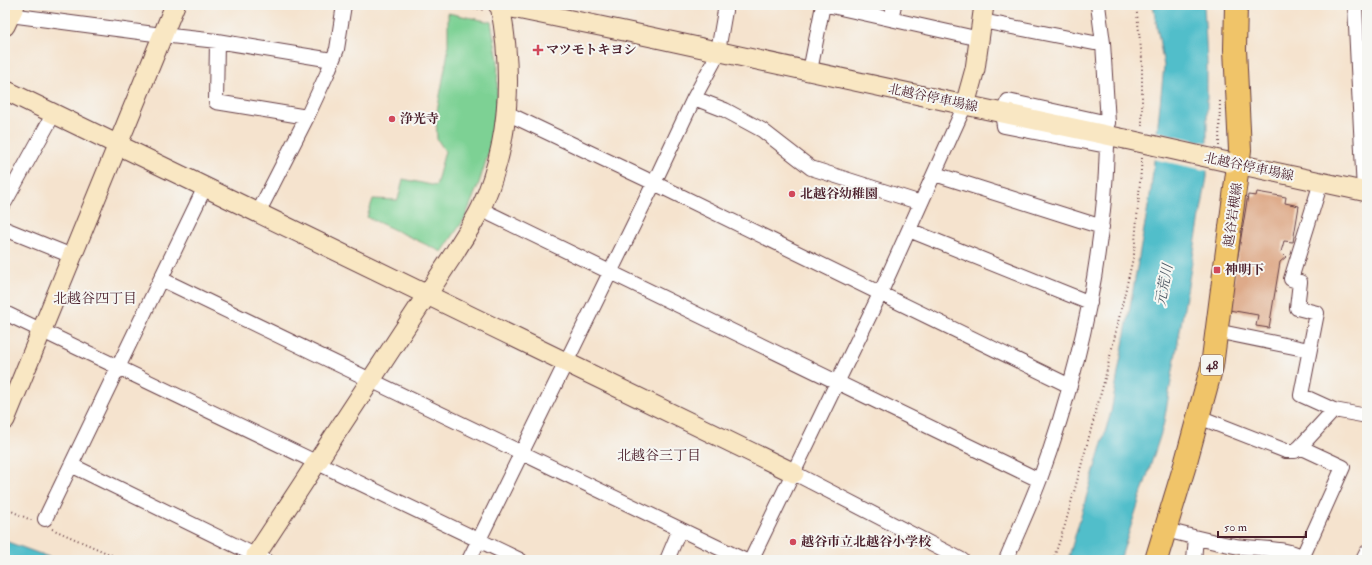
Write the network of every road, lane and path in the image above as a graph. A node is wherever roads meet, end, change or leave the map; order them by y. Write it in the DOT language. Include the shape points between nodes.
graph roads {
  1 [pos="175,5"];
  2 [pos="344,5"];
  3 [pos="454,5"];
  4 [pos="726,5"];
  5 [pos="823,5"];
  6 [pos="827,5"];
  7 [pos="894,5"];
  8 [pos="1098,5"];
  9 [pos="1136,5"];
  10 [pos="1236,5"];
  11 [pos="1355,5"];
  12 [pos="497,6"];
  13 [pos="983,13"];
  14 [pos="10,15"];
  15 [pos="891,20"];
  16 [pos="162,35"];
  17 [pos="980,39"];
  18 [pos="217,41"];
  19 [pos="1103,43"];
  20 [pos="718,50"];
  21 [pos="332,60"];
  22 [pos="810,71"];
  23 [pos="5,90"];
  24 [pos="1220,96"];
  25 [pos="694,98"];
  26 [pos="966,106"];
  27 [pos="54,113"];
  28 [pos="1002,113"];
  29 [pos="506,114"];
  30 [pos="307,117"];
  31 [pos="1364,124"];
  32 [pos="1142,128"];
  33 [pos="118,144"];
  34 [pos="1142,152"];
  35 [pos="1229,158"];
  36 [pos="934,174"];
  37 [pos="1321,182"];
  38 [pos="654,183"];
  39 [pos="205,187"];
  40 [pos="1366,192"];
  41 [pos="5,202"];
  42 [pos="921,202"];
  43 [pos="480,209"];
  44 [pos="258,212"];
  45 [pos="1102,227"];
  46 [pos="5,229"];
  47 [pos="909,230"];
  48 [pos="72,256"];
  49 [pos="611,271"];
  50 [pos="161,279"];
  51 [pos="427,294"];
  52 [pos="880,294"];
  53 [pos="1090,304"];
  54 [pos="5,313"];
  55 [pos="42,330"];
  56 [pos="1216,331"];
  57 [pos="1309,350"];
  58 [pos="566,362"];
  59 [pos="118,367"];
  60 [pos="370,380"];
  61 [pos="838,382"];
  62 [pos="1070,386"];
  63 [pos="1334,410"];
  64 [pos="1367,416"];
  65 [pos="1199,418"];
  66 [pos="5,420"];
  67 [pos="1300,447"];
  68 [pos="522,453"];
  69 [pos="316,463"];
  70 [pos="71,465"];
  71 [pos="794,473"];
  72 [pos="1039,480"];
  73 [pos="5,508"];
  74 [pos="43,523"];
  75 [pos="680,529"];
  76 [pos="1166,530"];
  77 [pos="1196,538"];
  78 [pos="478,540"];
  79 [pos="1367,552"];
  80 [pos="258,558"];
  81 [pos="1305,558"];
  82 [pos="122,560"];
  83 [pos="468,560"];
  84 [pos="520,560"];
  85 [pos="667,560"];
  86 [pos="744,560"];
  87 [pos="751,560"];
  88 [pos="962,560"];
  89 [pos="1006,560"];
  90 [pos="1053,560"];
  91 [pos="1156,560"];
  92 [pos="1194,560"];
  93 [pos="1364,560"];
  1 -- 16 [label="street"];
  2 -- 21 [label="street" via="337,49"];
  3 -- 12 [label="path"];
  4 -- 20 [label="street"];
  5 -- 22 [label="street"];
  6 -- 15 [label="street"];
  7 -- 15 [label="street"];
  8 -- 19 [label="street"];
  9 -- 32 [label="path" via="1142,58"];
  10 -- 35 [label="main road, 越谷岩槻線 / 48" via="1235,49 1240,136"];
  11 -- 31 [label="street"];
  12 -- 20 [label="street, 北越谷停車場線"];
  12 -- 29 [label="street" via="508,62"];
  13 -- 17 [label="street"];
  13 -- 19 [label="street" via="1094,43"];
  14 -- 16 [label="street"];
  15 -- 17 [label="street"];
  16 -- 18 [label="street"];
  16 -- 33 [label="street"];
  17 -- 26 [label="street"];
  18 -- 21 [label="street"];
  18 -- 30 [label="street" via="216,102"];
  19 -- 28 [label="street" via="1108,123 1008,101"];
  20 -- 22 [label="street, 北越谷停車場線"];
  20 -- 25 [label="street"];
  21 -- 30 [label="street"];
  22 -- 26 [label="street, 北越谷停車場線"];
  23 -- 27 [label="street"];
  24 -- 35 [label="path"];
  25 -- 38 [label="street"];
  25 -- 42 [label="street" via="725,110 762,130 811,168"];
  26 -- 28 [label="street, 北越谷停車場線"];
  26 -- 36 [label="street"];
  27 -- 33 [label="street"];
  27 -- 41 [label="street"];
  28 -- 35 [label="street, 北越谷停車場線, bridge"];
  28 -- 45 [label="street" via="1004,126 1107,146"];
  29 -- 38 [label="street"];
  29 -- 43 [label="street" via="498,159"];
  30 -- 44 [label="street"];
  31 -- 40 [label="street"];
  33 -- 39 [label="street"];
  33 -- 48 [label="street"];
  34 -- 90 [label="path" via="1132,262 1105,378"];
  35 -- 37 [label="street, 北越谷停車場線"];
  35 -- 56 [label="main road, 越谷岩槻線 / 48"];
  36 -- 42 [label="street"];
  36 -- 45 [label="street"];
  37 -- 40 [label="street, 北越谷停車場線"];
  37 -- 57 [label="street" via="1292,279 1300,282 1297,308 1317,313"];
  38 -- 49 [label="street"];
  38 -- 52 [label="street"];
  39 -- 44 [label="street"];
  39 -- 50 [label="street"];
  42 -- 47 [label="street"];
  43 -- 49 [label="street"];
  43 -- 51 [label="street"];
  44 -- 51 [label="street"];
  45 -- 53 [label="street"];
  46 -- 48 [label="street"];
  47 -- 52 [label="street"];
  47 -- 53 [label="street"];
  48 -- 55 [label="street"];
  49 -- 58 [label="street"];
  49 -- 61 [label="street"];
  50 -- 59 [label="street"];
  50 -- 60 [label="street"];
  51 -- 58 [label="street"];
  51 -- 60 [label="street"];
  52 -- 61 [label="street"];
  52 -- 62 [label="street"];
  53 -- 62 [label="street"];
  54 -- 55 [label="street"];
  55 -- 59 [label="street"];
  55 -- 66 [label="street"];
  56 -- 57 [label="street"];
  56 -- 65 [label="main road, 越谷岩槻線 / 48" via="1212,366"];
  57 -- 63 [label="street" via="1301,394"];
  58 -- 68 [label="street"];
  58 -- 71 [label="street"];
  59 -- 69 [label="street"];
  59 -- 70 [label="street"];
  60 -- 68 [label="street"];
  60 -- 69 [label="street"];
  61 -- 71 [label="street"];
  61 -- 72 [label="street"];
  62 -- 72 [label="street"];
  63 -- 64 [label="street"];
  63 -- 67 [label="street"];
  65 -- 67 [label="street" via="1286,451 1295,451"];
  65 -- 76 [label="main road, 越谷岩槻線 / 48"];
  67 -- 81 [label="street" via="1342,467"];
  68 -- 75 [label="street"];
  68 -- 78 [label="street"];
  69 -- 78 [label="street"];
  69 -- 80 [label="street"];
  70 -- 74 [label="street"];
  70 -- 80 [label="street"];
  71 -- 87 [label="street"];
  71 -- 88 [label="street"];
  72 -- 89 [label="street"];
  73 -- 74 [label="path"];
  74 -- 82 [label="path"];
  75 -- 85 [label="street"];
  75 -- 86 [label="street"];
  76 -- 77 [label="street"];
  76 -- 91 [label="main road, 越谷岩槻線 / 48"];
  77 -- 81 [label="street" via="1237,546 1283,550"];
  77 -- 92 [label="street"];
  78 -- 83 [label="street"];
  78 -- 84 [label="street"];
  79 -- 93 [label="street"];
}
